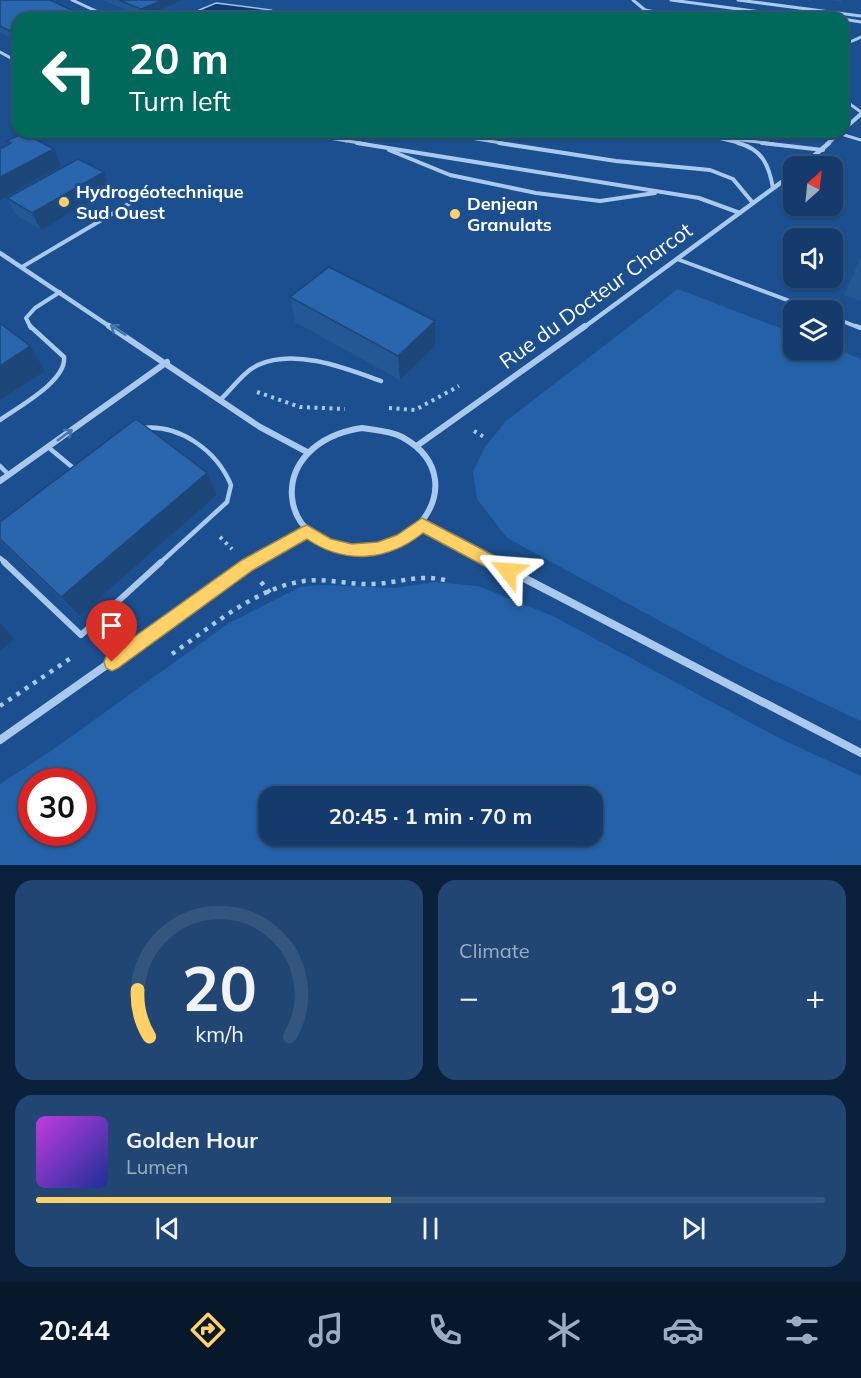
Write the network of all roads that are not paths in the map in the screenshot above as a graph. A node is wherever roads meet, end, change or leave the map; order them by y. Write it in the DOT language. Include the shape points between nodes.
graph roads {
  1 [pos="72,0"];
  2 [pos="633,0"];
  3 [pos="670,0"];
  4 [pos="738,0"];
  5 [pos="98,12"];
  6 [pos="655,12"];
  7 [pos="761,12"];
  8 [pos="830,12"];
  9 [pos="849,104"];
  10 [pos="861,113"];
  11 [pos="849,126"];
  12 [pos="330,138"];
  13 [pos="347,138"];
  14 [pos="470,138"];
  15 [pos="718,138"];
  16 [pos="725,138"];
  17 [pos="836,138"];
  18 [pos="345,141"];
  19 [pos="381,147"];
  20 [pos="823,150"];
  21 [pos="815,156"];
  22 [pos="783,181"];
  23 [pos="773,188"];
  24 [pos="662,192"];
  25 [pos="132,202"];
  26 [pos="753,203"];
  27 [pos="740,213"];
  28 [pos="0,253"];
  29 [pos="677,259"];
  30 [pos="22,267"];
  31 [pos="60,292"];
  32 [pos="787,300"];
  33 [pos="843,321"];
  34 [pos="861,328"];
  35 [pos="166,362"];
  36 [pos="381,381"];
  37 [pos="220,400"];
  38 [pos="0,420"];
  39 [pos="135,430"];
  40 [pos="418,445"];
  41 [pos="48,447"];
  42 [pos="307,452"];
  43 [pos="0,466"];
  44 [pos="88,466"];
  45 [pos="79,473"];
  46 [pos="9,475"];
  47 [pos="70,480"];
  48 [pos="0,481"];
  49 [pos="422,525"];
  50 [pos="307,531"];
  51 [pos="0,558"];
  52 [pos="0,740"];
  53 [pos="861,753"];
  1 -- 5 [label="lane"];
  2 -- 6 [label="lane" via="645,10"];
  3 -- 7 [label="lane"];
  4 -- 8 [label="lane"];
  9 -- 10 [label="lane"];
  10 -- 11 [label="street"];
  12 -- 18 [label="lane"];
  13 -- 18 [label="lane"];
  14 -- 26 [label="lane" via="616,161 710,170 733,179"];
  15 -- 23 [label="lane" via="746,144 762,153 770,165"];
  16 -- 20 [label="lane"];
  17 -- 20 [label="street"];
  18 -- 19 [label="lane"];
  19 -- 24 [label="lane"];
  19 -- 24 [label="lane" via="450,174 536,193 600,201"];
  20 -- 21 [label="street"];
  22 -- 23 [label="street, Rue du Docteur Charcot"];
  23 -- 26 [label="street, Rue du Docteur Charcot"];
  24 -- 27 [label="lane" via="699,198"];
  25 -- 30 [label="lane"];
  26 -- 27 [label="street, Rue du Docteur Charcot"];
  27 -- 29 [label="street, Rue du Docteur Charcot"];
  28 -- 30 [label="street"];
  29 -- 32 [label="lane"];
  29 -- 40 [label="street, Rue du Docteur Charcot"];
  30 -- 31 [label="street"];
  35 -- 31 [label="street, one-way"];
  31 -- 38 [label="lane" via="26,318 32,330 64,357 62,373"];
  33 -- 34 [label="lane"];
  35 -- 37 [label="street"];
  41 -- 35 [label="street, one-way"];
  36 -- 37 [label="lane" via="314,363 273,361 258,365"];
  37 -- 42 [label="street"];
  39 -- 51 [label="lane" via="157,425 178,431 221,464 230,479 227,502 81,635"];
  40 -- 42 [label="street" via="402,435 362,428 323,440"];
  40 -- 49 [label="street" via="430,458 438,491"];
  41 -- 45 [label="lane"];
  41 -- 46 [label="street"];
  42 -- 50 [label="street" via="290,483 296,517"];
  43 -- 46 [label="lane"];
  44 -- 45 [label="lane"];
  45 -- 47 [label="lane"];
  46 -- 48 [label="street"];
  49 -- 50 [label="street" via="403,540 379,549 335,546"];
  49 -- 53 [label="street"];
  50 -- 52 [label="street" via="248,565"];
}
